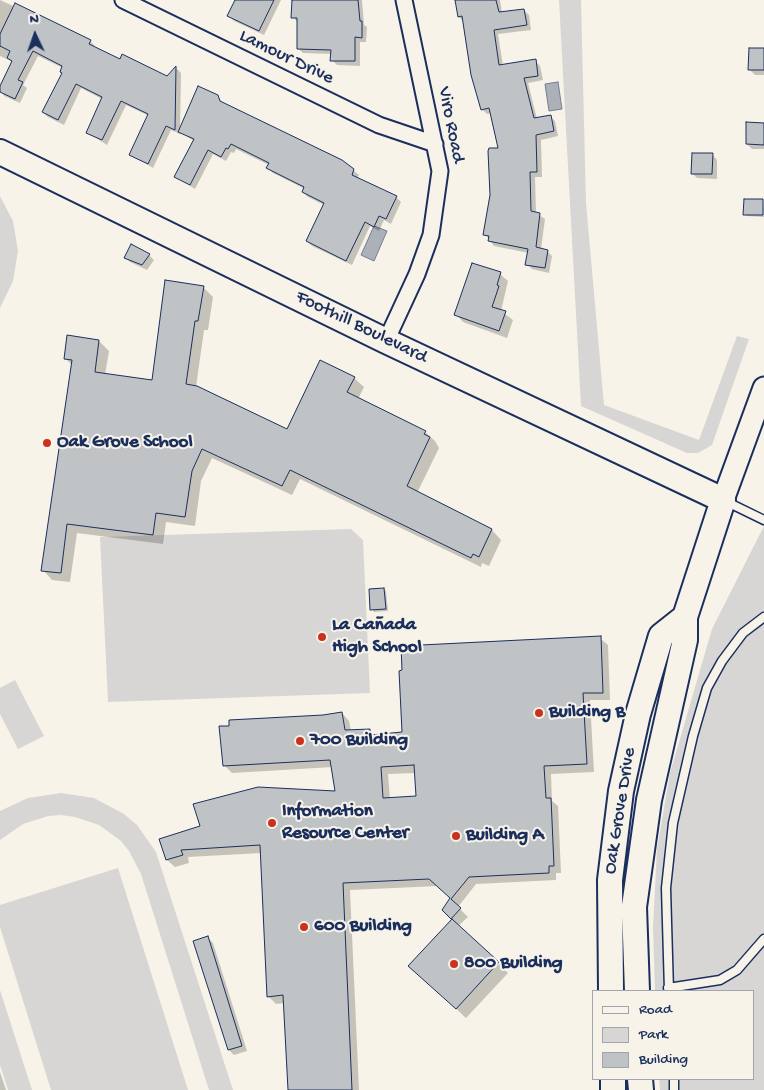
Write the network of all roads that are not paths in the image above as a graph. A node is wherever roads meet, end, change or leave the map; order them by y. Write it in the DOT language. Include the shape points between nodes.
graph roads {
  1 [pos="123,0"];
  2 [pos="404,0"];
  3 [pos="435,144"];
  4 [pos="0,152"];
  5 [pos="386,341"];
  6 [pos="764,388"];
  7 [pos="723,500"];
  8 [pos="764,520"];
  9 [pos="685,617"];
  10 [pos="764,617"];
  11 [pos="764,940"];
  12 [pos="611,990"];
  13 [pos="637,990"];
  14 [pos="668,990"];
  1 -- 3 [label="street, Lamour Drive" via="378,125"];
  2 -- 3 [label="street, Viro Road"];
  3 -- 5 [label="street, Viro Road" via="440,171 431,236"];
  4 -- 5 [label="main road, Foothill Boulevard"];
  5 -- 7 [label="main road, Foothill Boulevard"];
  6 -- 7 [label="street, Oak Grove Drive"];
  7 -- 8 [label="lane"];
  7 -- 9 [label="main road, Oak Grove Drive"];
  9 -- 12 [label="main road, Oak Grove Drive" via="661,636 638,714 622,790 610,880"];
  9 -- 13 [label="main road, Oak Grove Drive" via="686,640 649,800 636,883"];
  10 -- 14 [label="lane" via="743,633 722,661 708,688 693,736 673,823 667,879"];
  11 -- 14 [label="lane" via="736,970 720,980"];
}
